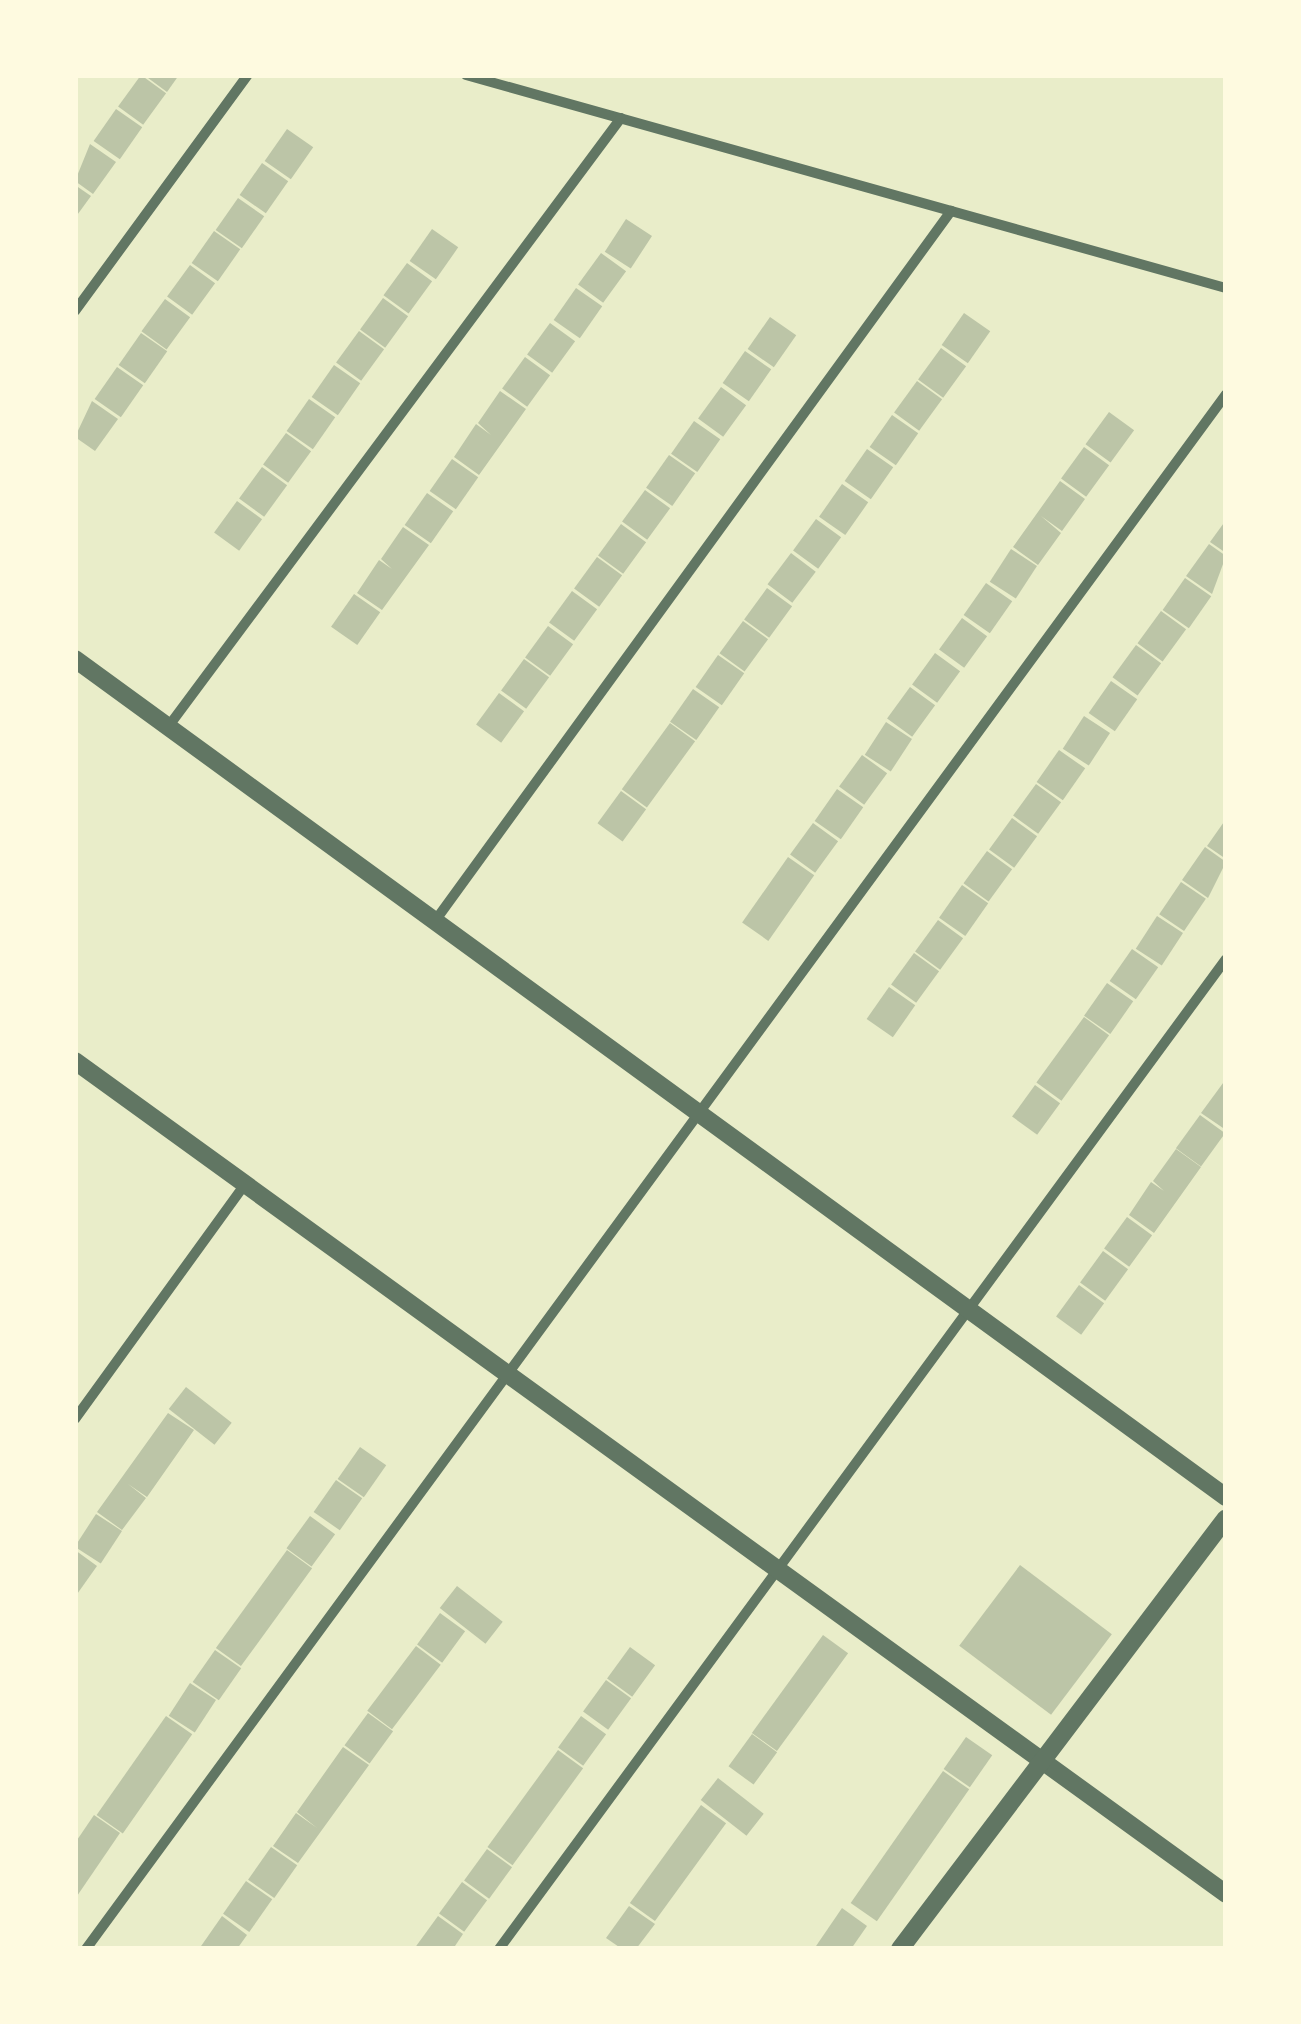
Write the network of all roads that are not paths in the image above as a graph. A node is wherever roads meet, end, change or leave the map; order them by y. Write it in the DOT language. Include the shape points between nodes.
graph roads {
  1 [pos="248,75"];
  2 [pos="466,75"];
  3 [pos="621,118"];
  4 [pos="951,211"];
  5 [pos="1226,288"];
  6 [pos="75,311"];
  7 [pos="1226,394"];
  8 [pos="75,659"];
  9 [pos="168,727"];
  10 [pos="435,921"];
  11 [pos="1226,959"];
  12 [pos="75,1061"];
  13 [pos="702,1116"];
  14 [pos="245,1184"];
  15 [pos="969,1309"];
  16 [pos="504,1372"];
  17 [pos="75,1419"];
  18 [pos="1226,1497"];
  19 [pos="1226,1518"];
  20 [pos="778,1569"];
  21 [pos="1039,1759"];
  22 [pos="1226,1894"];
  23 [pos="86,1949"];
  24 [pos="498,1949"];
  25 [pos="900,1949"];
  1 -- 6 [label="street"];
  2 -- 3 [label="street"];
  3 -- 4 [label="street"];
  3 -- 9 [label="street"];
  4 -- 5 [label="street"];
  4 -- 10 [label="street"];
  7 -- 13 [label="street"];
  8 -- 9 [label="street"];
  9 -- 10 [label="street"];
  10 -- 13 [label="street"];
  11 -- 15 [label="street"];
  12 -- 14 [label="street"];
  13 -- 15 [label="street"];
  13 -- 16 [label="street"];
  14 -- 16 [label="street"];
  14 -- 17 [label="street"];
  15 -- 18 [label="street"];
  15 -- 20 [label="street"];
  16 -- 20 [label="street"];
  16 -- 23 [label="street"];
  19 -- 21 [label="street"];
  20 -- 21 [label="street"];
  20 -- 24 [label="street"];
  21 -- 22 [label="street"];
  21 -- 25 [label="street"];
}
